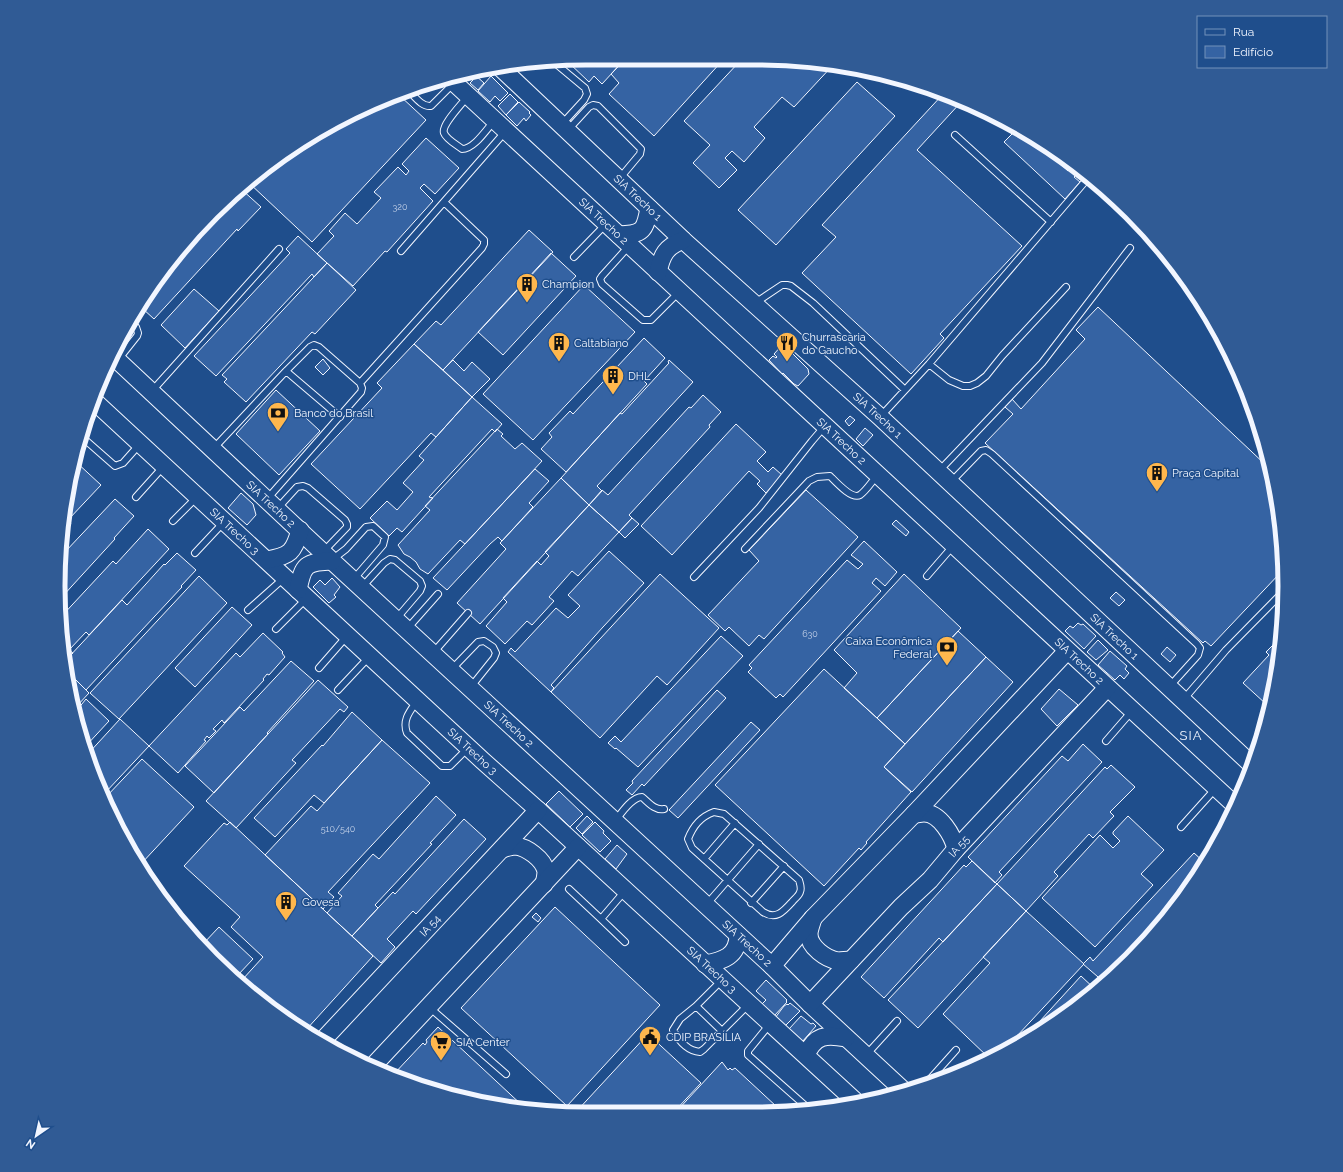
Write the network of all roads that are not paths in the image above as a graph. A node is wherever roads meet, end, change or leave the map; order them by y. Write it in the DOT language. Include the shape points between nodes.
graph roads {
  1 [pos="558,66"];
  2 [pos="505,71"];
  3 [pos="454,82"];
  4 [pos="448,84"];
  5 [pos="413,95"];
  6 [pos="468,96"];
  7 [pos="500,125"];
  8 [pos="564,128"];
  9 [pos="954,135"];
  10 [pos="619,180"];
  11 [pos="1085,182"];
  12 [pos="444,202"];
  13 [pos="649,208"];
  14 [pos="1051,222"];
  15 [pos="606,223"];
  16 [pos="683,240"];
  17 [pos="624,241"];
  18 [pos="1130,248"];
  19 [pos="279,249"];
  20 [pos="401,251"];
  21 [pos="574,257"];
  22 [pos="658,272"];
  23 [pos="1066,287"];
  24 [pos="679,292"];
  25 [pos="754,304"];
  26 [pos="135,326"];
  27 [pos="119,355"];
  28 [pos="117,360"];
  29 [pos="929,364"];
  30 [pos="286,371"];
  31 [pos="360,383"];
  32 [pos="905,390"];
  33 [pos="151,392"];
  34 [pos="98,407"];
  35 [pos="340,417"];
  36 [pos="880,417"];
  37 [pos="824,427"];
  38 [pos="86,441"];
  39 [pos="140,443"];
  40 [pos="213,450"];
  41 [pos="164,465"];
  42 [pos="938,471"];
  43 [pos="877,476"];
  44 [pos="951,483"];
  45 [pos="136,497"];
  46 [pos="198,497"];
  47 [pos="272,504"];
  48 [pos="173,521"];
  49 [pos="225,522"];
  50 [pos="300,530"];
  51 [pos="953,546"];
  52 [pos="745,549"];
  53 [pos="195,553"];
  54 [pos="327,556"];
  55 [pos="267,560"];
  56 [pos="927,576"];
  57 [pos="285,577"];
  58 [pos="694,577"];
  59 [pos="358,584"];
  60 [pos="303,594"];
  61 [pos="438,594"];
  62 [pos="1278,597"];
  63 [pos="248,610"];
  64 [pos="468,614"];
  65 [pos="401,624"];
  66 [pos="276,629"];
  67 [pos="348,636"];
  68 [pos="1067,651"];
  69 [pos="433,653"];
  70 [pos="370,656"];
  71 [pos="319,668"];
  72 [pos="451,670"];
  73 [pos="1169,687"];
  74 [pos="470,688"];
  75 [pos="1107,688"];
  76 [pos="338,690"];
  77 [pos="418,700"];
  78 [pos="1183,700"];
  79 [pos="1132,711"];
  80 [pos="1106,741"];
  81 [pos="469,747"];
  82 [pos="1247,760"];
  83 [pos="1216,788"];
  84 [pos="1231,801"];
  85 [pos="664,809"];
  86 [pos="538,810"];
  87 [pos="914,814"];
  88 [pos="615,821"];
  89 [pos="735,823"];
  90 [pos="1182,827"];
  91 [pos="758,844"];
  92 [pos="578,847"];
  93 [pos="502,849"];
  94 [pos="956,849"];
  95 [pos="704,859"];
  96 [pos="784,866"];
  97 [pos="728,881"];
  98 [pos="544,884"];
  99 [pos="569,889"];
  100 [pos="625,891"];
  101 [pos="751,902"];
  102 [pos="706,906"];
  103 [pos="813,918"];
  104 [pos="601,919"];
  105 [pos="738,935"];
  106 [pos="625,942"];
  107 [pos="851,960"];
  108 [pos="705,964"];
  109 [pos="772,966"];
  110 [pos="722,980"];
  111 [pos="749,1004"];
  112 [pos="810,1004"];
  113 [pos="696,1006"];
  114 [pos="429,1007"];
  115 [pos="897,1021"];
  116 [pos="770,1024"];
  117 [pos="722,1031"];
  118 [pos="326,1037"];
  119 [pos="846,1038"];
  120 [pos="956,1050"];
  121 [pos="806,1055"];
  122 [pos="866,1056"];
  123 [pos="377,1063"];
  124 [pos="506,1074"];
  125 [pos="933,1076"];
  126 [pos="899,1087"];
  127 [pos="849,1098"];
  128 [pos="804,1105"];
  1 -- 8 [label="lane" via="585,88 587,94"];
  2 -- 8 [label="main road, SIA Trecho 1"];
  3 -- 6 [label="main road, SIA Trecho 2"];
  4 -- 5 [label="lane" via="431,106 427,107"];
  6 -- 7 [label="main road, SIA Trecho 2"];
  6 -- 7 [label="lane" via="444,125 444,135 462,149 466,149"];
  7 -- 12 [label="lane"];
  7 -- 15 [label="main road, SIA Trecho 2"];
  8 -- 10 [label="main road, SIA Trecho 1"];
  8 -- 10 [label="lane" via="589,107 598,106 641,149 640,154"];
  9 -- 14 [label="lane"];
  10 -- 13 [label="main road, SIA Trecho 1"];
  11 -- 14 [label="lane"];
  12 -- 20 [label="lane"];
  12 -- 31 [label="lane" via="484,240 484,244"];
  13 -- 16 [label="main road, SIA Trecho 1"];
  13 -- 17 [label="main road" via="642,230"];
  14 -- 29 [label="lane"];
  15 -- 17 [label="main road, SIA Trecho 2"];
  15 -- 21 [label="lane"];
  16 -- 22 [label="main road" via="666,251 660,260"];
  16 -- 25 [label="main road, SIA Trecho 1"];
  17 -- 22 [label="main road, SIA Trecho 2"];
  17 -- 24 [label="lane" via="600,279 602,284 647,321"];
  18 -- 42 [label="lane" via="1042,363"];
  19 -- 33 [label="lane"];
  22 -- 24 [label="main road, SIA Trecho 2"];
  23 -- 29 [label="lane" via="977,383 963,386 949,380"];
  24 -- 37 [label="main road, SIA Trecho 2"];
  25 -- 32 [label="lane" via="782,286 791,286 813,303"];
  25 -- 36 [label="main road, SIA Trecho 1"];
  26 -- 27 [label="lane" via="137,336"];
  28 -- 33 [label="main road, SIA Trecho 2"];
  29 -- 32 [label="lane"];
  30 -- 31 [label="lane" via="314,345"];
  30 -- 35 [label="lane"];
  30 -- 40 [label="lane"];
  31 -- 35 [label="lane" via="361,392"];
  32 -- 36 [label="lane"];
  33 -- 40 [label="main road, SIA Trecho 2"];
  34 -- 39 [label="main road, SIA Trecho 3"];
  35 -- 47 [label="lane"];
  36 -- 42 [label="main road, SIA Trecho 1"];
  37 -- 43 [label="main road, SIA Trecho 2"];
  37 -- 58 [label="lane" via="760,508"];
  38 -- 39 [label="lane" via="115,466 124,463"];
  39 -- 41 [label="main road, SIA Trecho 3"];
  40 -- 47 [label="main road, SIA Trecho 2"];
  41 -- 45 [label="lane"];
  41 -- 46 [label="main road, SIA Trecho 3"];
  42 -- 44 [label="main road, SIA Trecho 1"];
  43 -- 51 [label="main road, SIA Trecho 2"];
  43 -- 52 [label="lane" via="860,495 856,496 851,495 830,476 817,477 809,481"];
  44 -- 73 [label="main road, SIA Trecho 1"];
  44 -- 73 [label="lane" via="981,451 986,450 1197,644 1200,648 1198,655"];
  46 -- 48 [label="lane"];
  46 -- 49 [label="main road, SIA Trecho 3"];
  47 -- 50 [label="main road, SIA Trecho 2"];
  47 -- 54 [label="lane" via="297,487 303,486 345,520 347,527"];
  49 -- 53 [label="lane"];
  49 -- 55 [label="main road, SIA Trecho 3"];
  50 -- 54 [label="main road, SIA Trecho 2"];
  50 -- 55 [label="main road" via="290,552 282,558"];
  51 -- 56 [label="lane"];
  51 -- 68 [label="main road, SIA Trecho 2"];
  54 -- 59 [label="main road, SIA Trecho 2"];
  54 -- 59 [label="lane" via="346,548 366,527 373,526 385,537 383,545"];
  54 -- 60 [label="main road" via="306,566 301,575"];
  55 -- 57 [label="main road, SIA Trecho 3"];
  57 -- 60 [label="main road, SIA Trecho 3"];
  57 -- 63 [label="lane"];
  59 -- 65 [label="main road, SIA Trecho 2"];
  59 -- 65 [label="lane" via="390,559 395,560 420,581 420,591"];
  60 -- 66 [label="lane"];
  60 -- 67 [label="main road, SIA Trecho 3"];
  61 -- 65 [label="lane"];
  62 -- 78 [label="lane" via="1226,650"];
  64 -- 69 [label="lane"];
  65 -- 69 [label="main road, SIA Trecho 2"];
  67 -- 70 [label="main road, SIA Trecho 3"];
  67 -- 71 [label="lane"];
  68 -- 75 [label="main road, SIA Trecho 2"];
  68 -- 87 [label="main road"];
  69 -- 72 [label="main road, SIA Trecho 2"];
  70 -- 76 [label="lane"];
  70 -- 77 [label="main road, SIA Trecho 3"];
  72 -- 74 [label="main road, SIA Trecho 2"];
  72 -- 74 [label="lane" via="478,642 484,641 493,647 496,653 494,658"];
  73 -- 78 [label="main road, SIA Trecho 1"];
  74 -- 88 [label="main road, SIA Trecho 2"];
  75 -- 79 [label="main road, SIA Trecho 2"];
  75 -- 94 [label="main road, IA 55"];
  77 -- 81 [label="main road, SIA Trecho 3"];
  77 -- 81 [label="lane" via="407,716 404,726 407,733 442,766 450,766"];
  78 -- 82 [label="main road, SIA Trecho 1"];
  79 -- 80 [label="lane"];
  79 -- 83 [label="main road, SIA Trecho 2"];
  81 -- 86 [label="main road, SIA Trecho 3"];
  83 -- 84 [label="main road, SIA Trecho 2"];
  83 -- 90 [label="lane"];
  85 -- 88 [label="lane" via="656,809 639,797"];
  86 -- 92 [label="main road, SIA Trecho 3"];
  86 -- 93 [label="main road, IA 54"];
  87 -- 94 [label="main road" via="925,813 940,821 951,834"];
  87 -- 103 [label="main road"];
  88 -- 102 [label="main road, SIA Trecho 2"];
  89 -- 91 [label="lane"];
  89 -- 95 [label="lane"];
  89 -- 95 [label="lane" via="724,814 714,812 697,822 688,839 692,848"];
  91 -- 96 [label="lane"];
  91 -- 97 [label="lane"];
  92 -- 98 [label="main road"];
  92 -- 100 [label="main road, SIA Trecho 3"];
  93 -- 98 [label="main road" via="514,846 525,848 536,856 543,863 546,872"];
  93 -- 118 [label="main road, IA 54"];
  94 -- 107 [label="main road, IA 55" via="930,880"];
  95 -- 97 [label="lane"];
  96 -- 101 [label="lane"];
  96 -- 101 [label="lane" via="801,885 800,892 785,910 776,916 769,916"];
  97 -- 101 [label="lane"];
  97 -- 102 [label="lane"];
  98 -- 114 [label="main road"];
  99 -- 104 [label="lane"];
  100 -- 104 [label="lane"];
  100 -- 108 [label="main road, SIA Trecho 3"];
  102 -- 105 [label="main road, SIA Trecho 2"];
  103 -- 107 [label="main road" via="809,933 814,946 825,956 837,961"];
  103 -- 109 [label="main road"];
  104 -- 106 [label="lane"];
  105 -- 108 [label="main road" via="736,948 730,955 714,963"];
  105 -- 109 [label="main road, SIA Trecho 2"];
  107 -- 112 [label="main road, IA 55"];
  108 -- 110 [label="main road, SIA Trecho 3"];
  109 -- 112 [label="main road, SIA Trecho 2"];
  110 -- 111 [label="main road, SIA Trecho 3"];
  110 -- 113 [label="lane"];
  111 -- 116 [label="main road, SIA Trecho 3"];
  111 -- 117 [label="lane"];
  112 -- 119 [label="main road, SIA Trecho 2"];
  113 -- 117 [label="lane"];
  113 -- 117 [label="lane" via="680,1019 673,1030 682,1043 691,1050 700,1052"];
  114 -- 123 [label="main road"];
  114 -- 124 [label="lane"];
  115 -- 122 [label="lane"];
  116 -- 121 [label="main road, SIA Trecho 3"];
  116 -- 128 [label="lane" via="748,1051 748,1055"];
  119 -- 121 [label="main road" via="825,1036 816,1040"];
  119 -- 122 [label="main road, SIA Trecho 2"];
  120 -- 125 [label="lane"];
  121 -- 127 [label="main road, SIA Trecho 3"];
  122 -- 126 [label="main road, SIA Trecho 2"];
}
